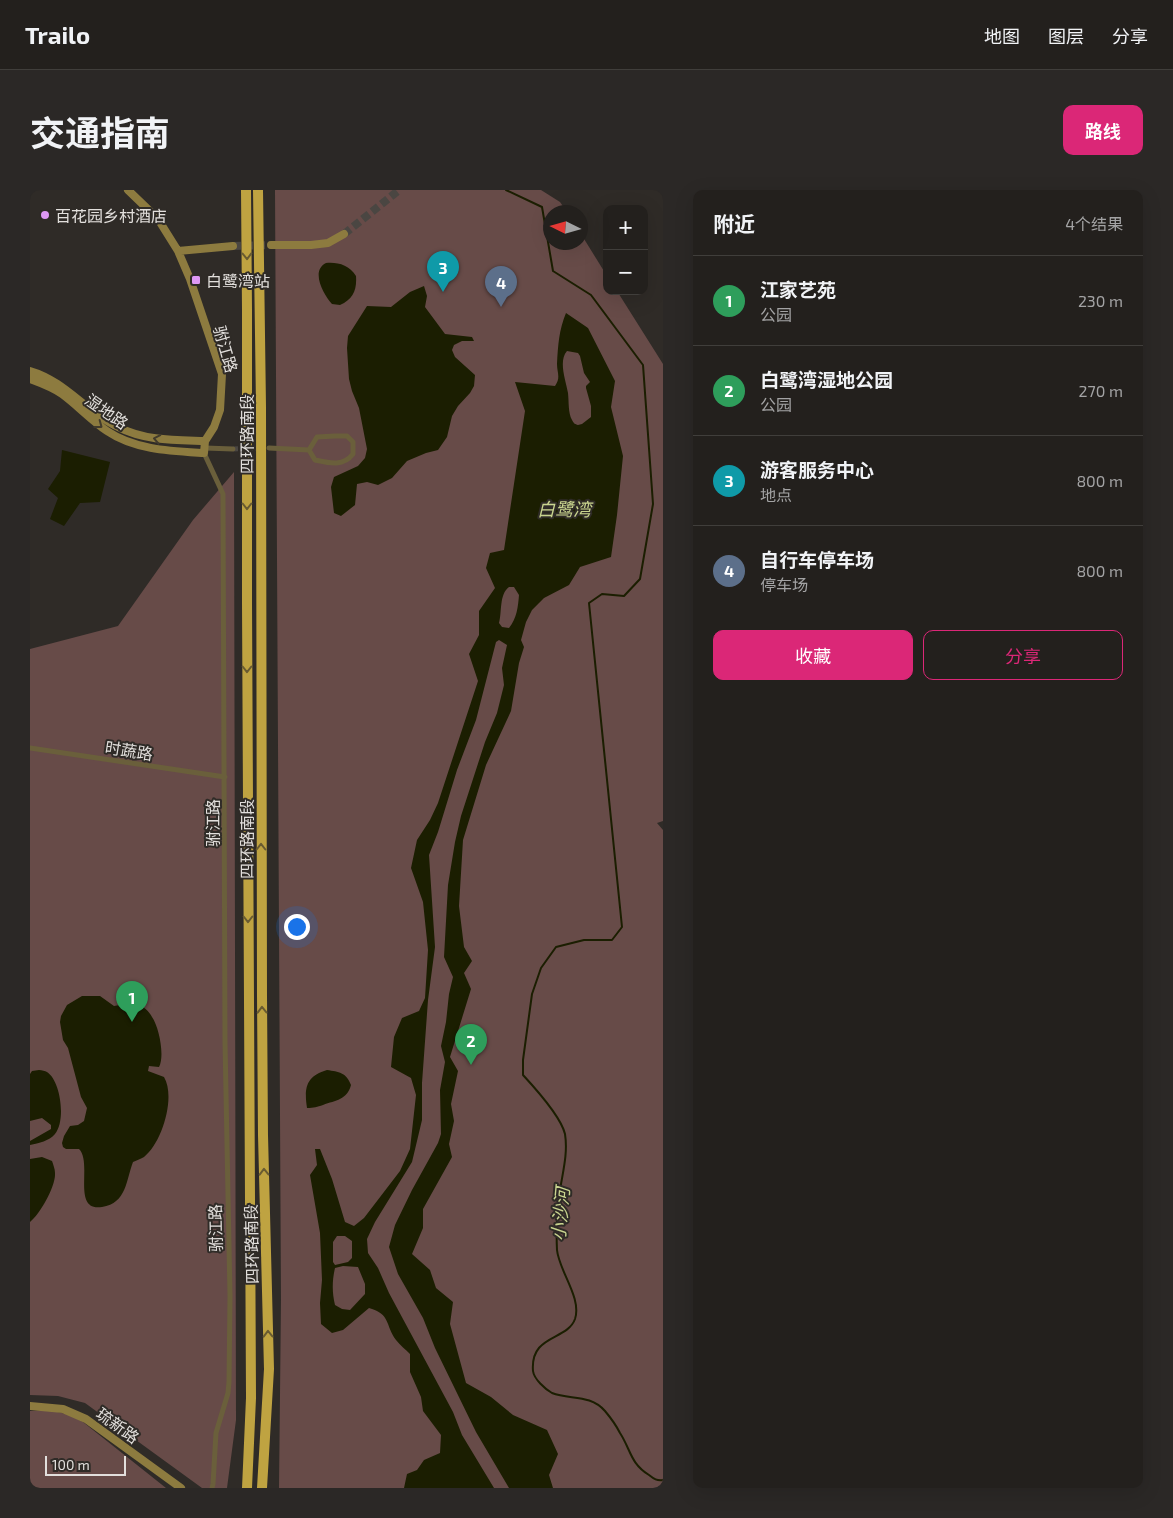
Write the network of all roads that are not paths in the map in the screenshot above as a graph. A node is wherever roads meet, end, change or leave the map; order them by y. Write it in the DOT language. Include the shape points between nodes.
graph roads {
  1 [pos="128,190"];
  2 [pos="245,190"];
  3 [pos="260,190"];
  4 [pos="344,234"];
  5 [pos="233,246"];
  6 [pos="271,246"];
  7 [pos="178,251"];
  8 [pos="30,371"];
  9 [pos="30,379"];
  10 [pos="205,447"];
  11 [pos="269,448"];
  12 [pos="233,449"];
  13 [pos="309,450"];
  14 [pos="30,748"];
  15 [pos="225,777"];
  16 [pos="269,1369"];
  17 [pos="251,1398"];
  18 [pos="30,1406"];
  19 [pos="181,1488"];
  20 [pos="212,1488"];
  21 [pos="243,1488"];
  22 [pos="248,1488"];
  23 [pos="262,1488"];
  24 [pos="269,1488"];
  1 -- 7 [label="street, 驸江路" via="158,219"];
  2 -- 17 [label="highway, 四环路南段, one-way"];
  16 -- 3 [label="highway, 四环路南段, one-way" via="263,1135"];
  4 -- 6 [label="street" via="328,242 311,245"];
  5 -- 7 [label="street"];
  7 -- 10 [label="street, 驸江路" via="222,374 220,410"];
  10 -- 8 [label="street, 湿地路, one-way" via="118,428 54,381"];
  9 -- 10 [label="street, 湿地路, one-way" via="61,394 108,432 124,440 163,450"];
  10 -- 12 [label="street"];
  10 -- 15 [label="street, 驸江路" via="224,494"];
  11 -- 13 [label="street"];
  13 -- 13 [label="street" via="317,437 347,436 353,442 353,454 349,460 337,464 315,460"];
  14 -- 15 [label="street, 时蔬路"];
  15 -- 20 [label="street, 驸江路" via="229,1382 216,1433"];
  16 -- 23 [label="highway, 四环路南段"];
  16 -- 24 [label="highway"];
  17 -- 21 [label="highway"];
  17 -- 22 [label="highway, 四环路南段"];
  18 -- 19 [label="street, 琉新路" via="63,1409 86,1419"];
}
